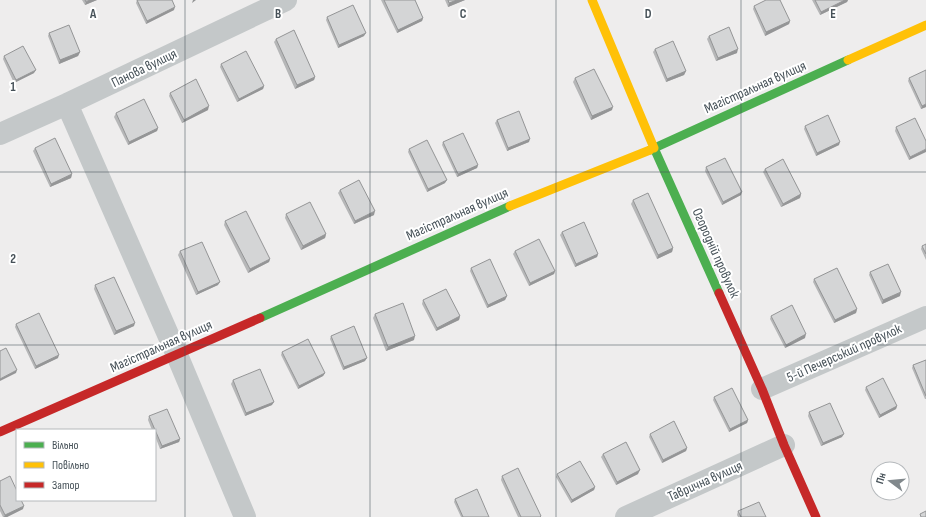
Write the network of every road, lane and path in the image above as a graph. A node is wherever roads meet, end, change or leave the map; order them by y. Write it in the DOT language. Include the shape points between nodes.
graph roads {
  1 [pos="286,0"];
  2 [pos="592,0"];
  3 [pos="926,25"];
  4 [pos="68,104"];
  5 [pos="0,134"];
  6 [pos="654,148"];
  7 [pos="926,317"];
  8 [pos="178,355"];
  9 [pos="762,389"];
  10 [pos="0,432"];
  11 [pos="784,445"];
  12 [pos="245,517"];
  13 [pos="626,517"];
  14 [pos="816,517"];
  1 -- 4 [label="street, Панова вулиця"];
  2 -- 6 [label="street, Огородній провулок"];
  3 -- 6 [label="street, Магістральная вулиця"];
  4 -- 5 [label="street, Панова вулиця"];
  4 -- 8 [label="street"];
  6 -- 8 [label="street, Магістральная вулиця" via="509,206"];
  6 -- 9 [label="street, Огородній провулок"];
  7 -- 9 [label="street, 5-й Печерський провулок"];
  8 -- 10 [label="street, Магістральная вулиця"];
  8 -- 12 [label="street"];
  9 -- 11 [label="street, Огородній провулок"];
  11 -- 13 [label="street, Таврична вулиця"];
  11 -- 14 [label="street, Огородній провулок"];
}
